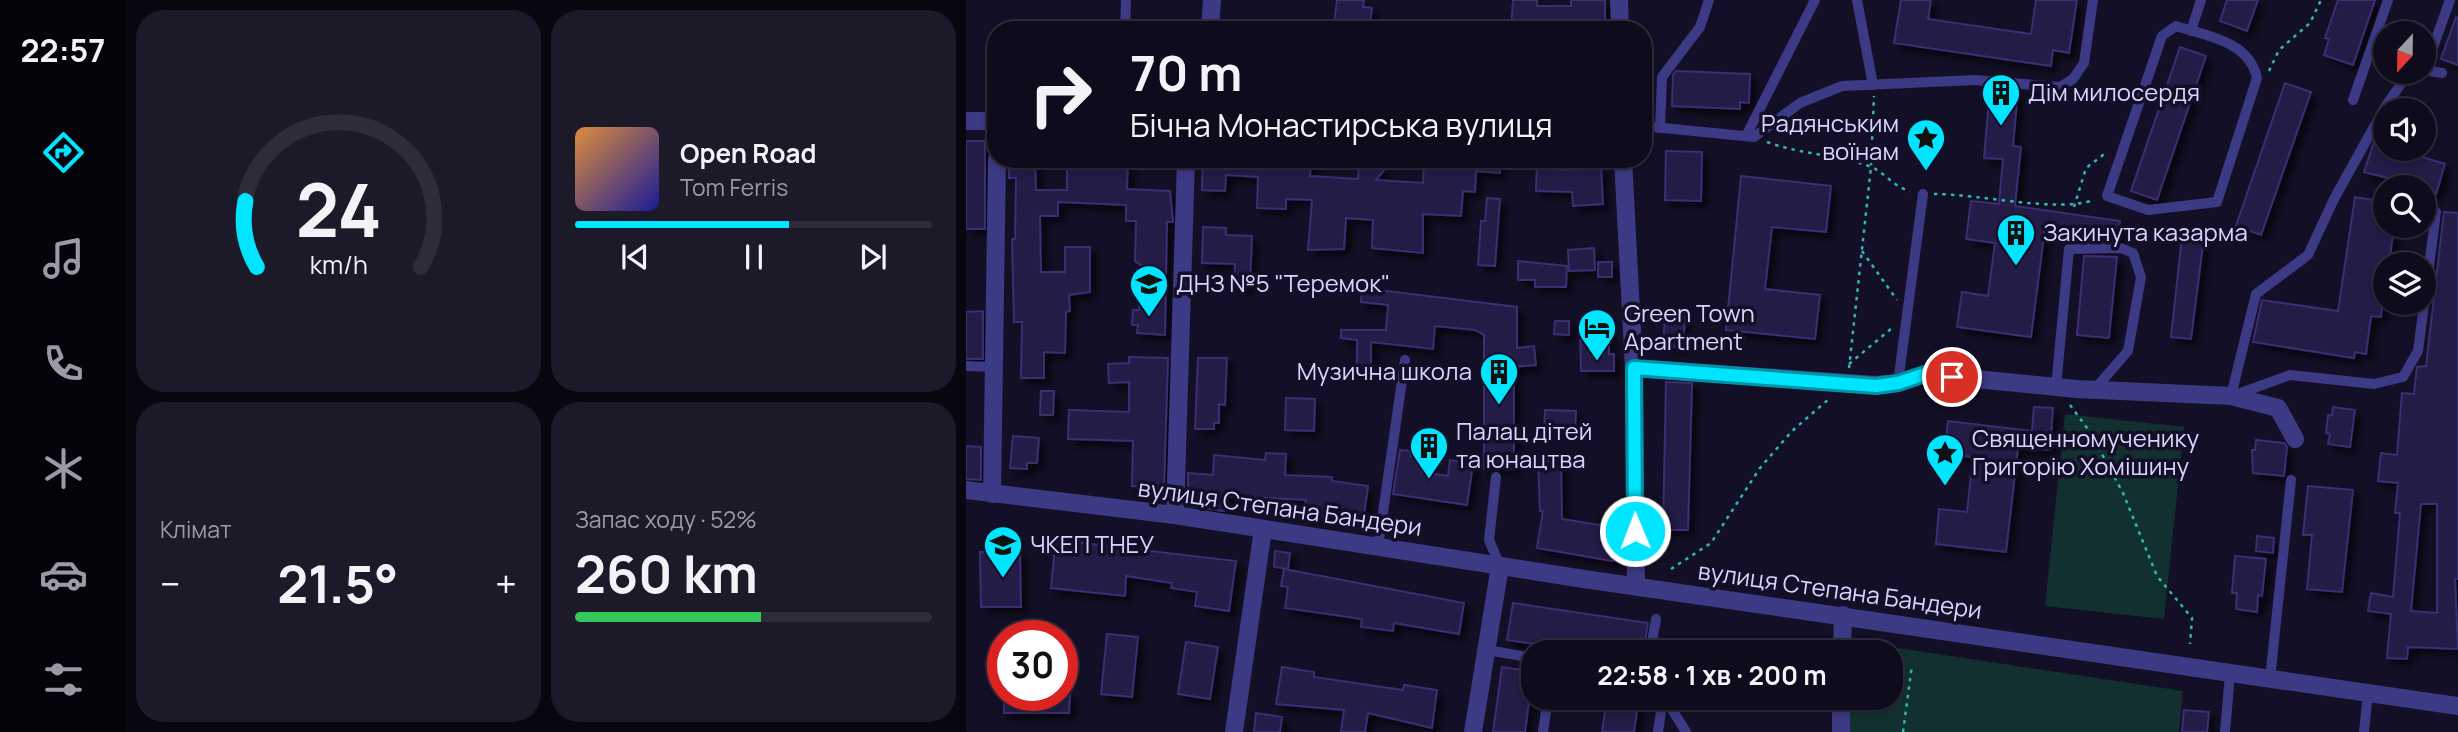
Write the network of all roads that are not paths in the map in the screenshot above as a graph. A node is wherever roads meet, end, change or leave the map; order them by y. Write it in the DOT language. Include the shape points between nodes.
graph roads {
  1 [pos="1126,0"];
  2 [pos="1212,0"];
  3 [pos="1619,0"];
  4 [pos="1709,0"];
  5 [pos="1815,0"];
  6 [pos="1857,0"];
  7 [pos="2094,0"];
  8 [pos="2201,0"];
  9 [pos="2388,0"];
  10 [pos="2450,0"];
  11 [pos="1125,21"];
  12 [pos="1211,21"];
  13 [pos="1620,21"];
  14 [pos="2190,31"];
  15 [pos="2436,39"];
  16 [pos="2436,72"];
  17 [pos="2442,73"];
  18 [pos="2401,84"];
  19 [pos="1873,85"];
  20 [pos="2353,100"];
  21 [pos="966,121"];
  22 [pos="987,121"];
  23 [pos="1652,127"];
  24 [pos="1660,128"];
  25 [pos="1746,136"];
  26 [pos="997,168"];
  27 [pos="1186,168"];
  28 [pos="1623,168"];
  29 [pos="1923,194"];
  30 [pos="2433,238"];
  31 [pos="1405,360"];
  32 [pos="966,366"];
  33 [pos="994,367"];
  34 [pos="1634,368"];
  35 [pos="1898,383"];
  36 [pos="2056,387"];
  37 [pos="2094,390"];
  38 [pos="2231,397"];
  39 [pos="2295,439"];
  40 [pos="1496,477"];
  41 [pos="2291,480"];
  42 [pos="966,490"];
  43 [pos="992,494"];
  44 [pos="1175,515"];
  45 [pos="1263,529"];
  46 [pos="1378,547"];
  47 [pos="1500,566"];
  48 [pos="1636,586"];
  49 [pos="1843,615"];
  50 [pos="1656,618"];
  51 [pos="1652,640"];
  52 [pos="1842,640"];
  53 [pos="1487,650"];
  54 [pos="1521,656"];
  55 [pos="2230,674"];
  56 [pos="2270,679"];
  57 [pos="2368,692"];
  58 [pos="2458,706"];
  59 [pos="1546,710"];
  60 [pos="1662,710"];
  61 [pos="1672,710"];
  62 [pos="1842,710"];
  63 [pos="1234,732"];
  64 [pos="1473,732"];
  65 [pos="1543,732"];
  66 [pos="1658,732"];
  67 [pos="1686,732"];
  68 [pos="1841,732"];
  69 [pos="2225,732"];
  70 [pos="2364,732"];
  1 -- 11 [label="lane"];
  2 -- 12 [label="street"];
  3 -- 13 [label="street"];
  4 -- 24 [label="lane" via="1700,27 1662,77"];
  5 -- 25 [label="lane"];
  6 -- 19 [label="lane"];
  7 -- 19 [label="lane" via="2084,63 2073,79 2060,87 1975,80"];
  8 -- 14 [label="lane"];
  9 -- 20 [label="lane"];
  10 -- 15 [label="lane"];
  14 -- 14 [label="lane" via="2176,26 2162,36 2107,196 2148,210 2217,202 2257,78 2250,59 2239,48"];
  16 -- 17 [label="lane"];
  18 -- 38 [label="lane" via="2378,118 2308,254 2256,294"];
  19 -- 25 [label="lane" via="1826,90 1754,137"];
  21 -- 22 [label="street"];
  23 -- 24 [label="lane"];
  24 -- 25 [label="lane"];
  26 -- 33 [label="street"];
  27 -- 44 [label="street"];
  28 -- 34 [label="street"];
  29 -- 35 [label="lane"];
  30 -- 38 [label="lane" via="2418,351 2403,377 2374,384 2290,375"];
  31 -- 46 [label="lane"];
  32 -- 33 [label="lane"];
  33 -- 43 [label="street"];
  34 -- 35 [label="street"];
  34 -- 48 [label="street"];
  35 -- 36 [label="street" via="1925,374"];
  36 -- 37 [label="street"];
  36 -- 37 [label="lane" via="2069,248 2121,248 2133,253 2141,277 2128,351"];
  37 -- 38 [label="street"];
  38 -- 39 [label="street" via="2278,408"];
  40 -- 47 [label="lane" via="1489,540"];
  41 -- 56 [label="lane"];
  42 -- 43 [label="street, вулиця Степана Бандери"];
  43 -- 44 [label="street, вулиця Степана Бандери"];
  44 -- 45 [label="street, вулиця Степана Бандери"];
  45 -- 46 [label="street, вулиця Степана Бандери"];
  45 -- 63 [label="street"];
  46 -- 47 [label="street, вулиця Степана Бандери"];
  47 -- 48 [label="street, вулиця Степана Бандери"];
  47 -- 53 [label="street"];
  48 -- 49 [label="street, вулиця Степана Бандери"];
  49 -- 52 [label="street"];
  49 -- 55 [label="street, вулиця Степана Бандери"];
  50 -- 51 [label="lane"];
  53 -- 54 [label="lane"];
  53 -- 64 [label="street"];
  55 -- 56 [label="street, вулиця Степана Бандери"];
  55 -- 69 [label="lane"];
  56 -- 57 [label="street, вулиця Степана Бандери"];
  57 -- 58 [label="street, вулиця Степана Бандери"];
  57 -- 70 [label="lane"];
  59 -- 65 [label="lane"];
  60 -- 66 [label="lane"];
  61 -- 67 [label="lane"];
  62 -- 68 [label="street"];
}
